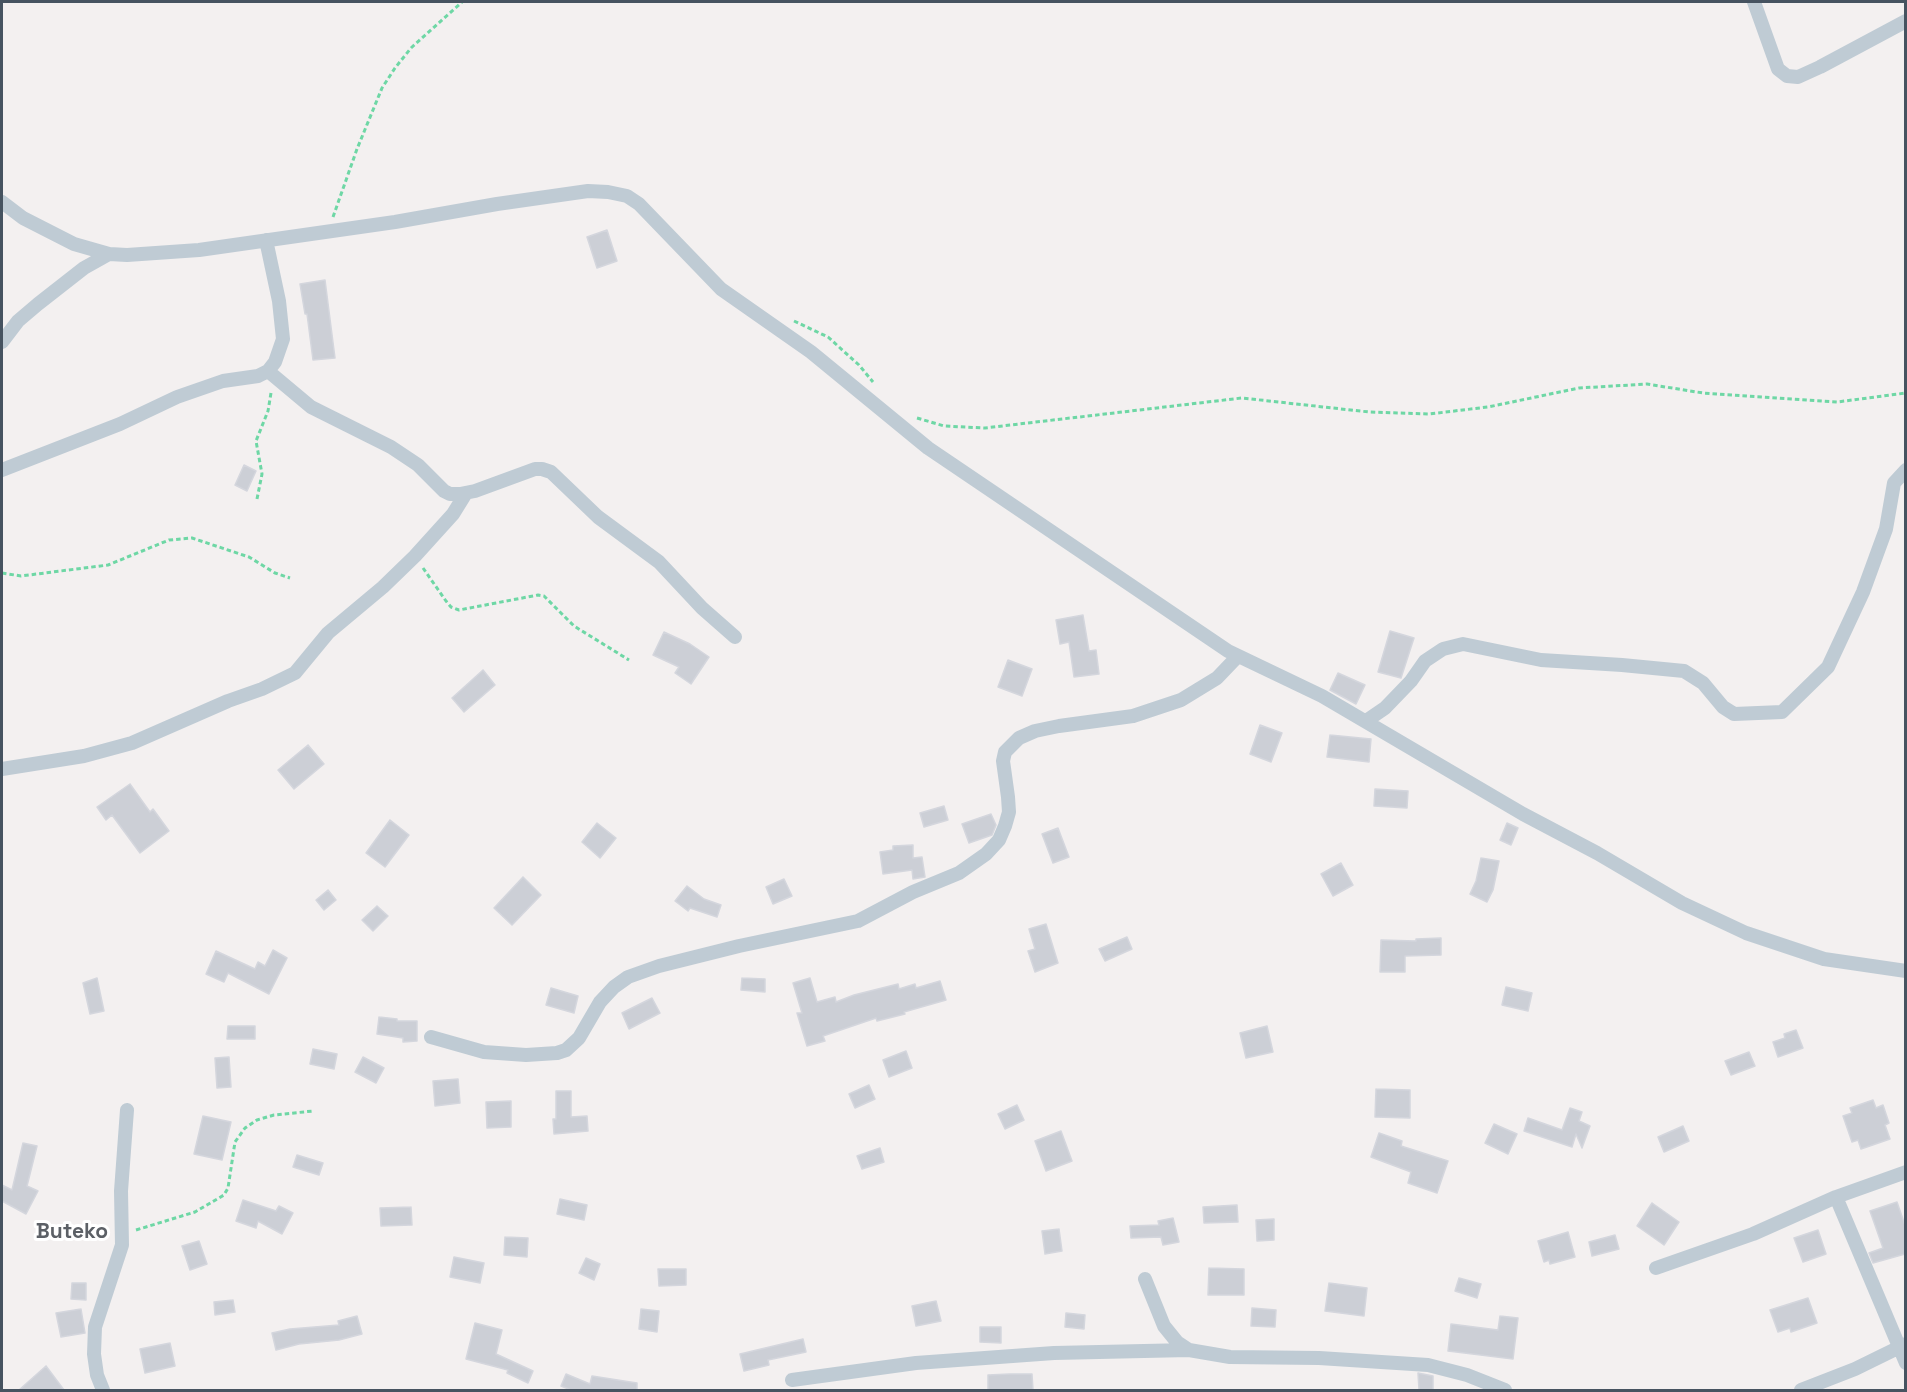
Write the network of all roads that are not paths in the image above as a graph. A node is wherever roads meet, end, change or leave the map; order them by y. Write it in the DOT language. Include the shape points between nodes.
graph roads {
  1 [pos="1754,2"];
  2 [pos="1905,21"];
  3 [pos="2,202"];
  4 [pos="266,240"];
  5 [pos="109,254"];
  6 [pos="2,342"];
  7 [pos="269,372"];
  8 [pos="2,470"];
  9 [pos="1905,470"];
  10 [pos="466,492"];
  11 [pos="735,637"];
  12 [pos="1238,656"];
  13 [pos="1366,721"];
  14 [pos="2,769"];
  15 [pos="1905,971"];
  16 [pos="431,1036"];
  17 [pos="127,1110"];
  18 [pos="1905,1172"];
  19 [pos="1836,1197"];
  20 [pos="1656,1268"];
  21 [pos="1145,1279"];
  22 [pos="1902,1346"];
  23 [pos="1189,1350"];
  24 [pos="1905,1363"];
  25 [pos="792,1380"];
  26 [pos="103,1390"];
  27 [pos="1505,1390"];
  28 [pos="1801,1390"];
  1 -- 2 [label="street" via="1778,69 1787,76 1798,77 1820,67"];
  3 -- 5 [label="street" via="53,234"];
  4 -- 5 [label="street" via="199,250"];
  4 -- 7 [label="street" via="283,339"];
  4 -- 12 [label="street" via="588,191 627,196 717,285 811,352 928,448"];
  5 -- 6 [label="street" via="38,304"];
  7 -- 8 [label="street" via="223,381 177,397"];
  7 -- 10 [label="street" via="311,407 392,447 418,465 444,491"];
  9 -- 13 [label="street" via="1894,483 1886,529 1863,592 1828,667 1782,712 1734,714 1703,683 1684,671 1541,660 1463,644 1443,649 1425,661 1385,708"];
  10 -- 11 [label="street" via="535,469 551,472 598,517 659,562"];
  10 -- 14 [label="street" via="453,514 415,556 328,633 295,673 123,746"];
  12 -- 13 [label="street"];
  12 -- 16 [label="street" via="1217,678 1180,700 1133,716 1059,726 1019,738 1005,752 1003,761 1008,812 999,840 958,873 858,921 739,946 628,977 600,1002 579,1038 557,1053 484,1052"];
  13 -- 15 [label="street" via="1682,903 1746,933 1824,959"];
  17 -- 26 [label="street" via="122,1245 95,1327 94,1354"];
  18 -- 19 [label="street"];
  19 -- 20 [label="street" via="1753,1234"];
  19 -- 22 [label="street"];
  21 -- 23 [label="street" via="1164,1326"];
  22 -- 24 [label="street"];
  22 -- 28 [label="street"];
  23 -- 25 [label="street" via="1054,1353 916,1363"];
  23 -- 27 [label="street" via="1230,1357 1428,1365"];
}
